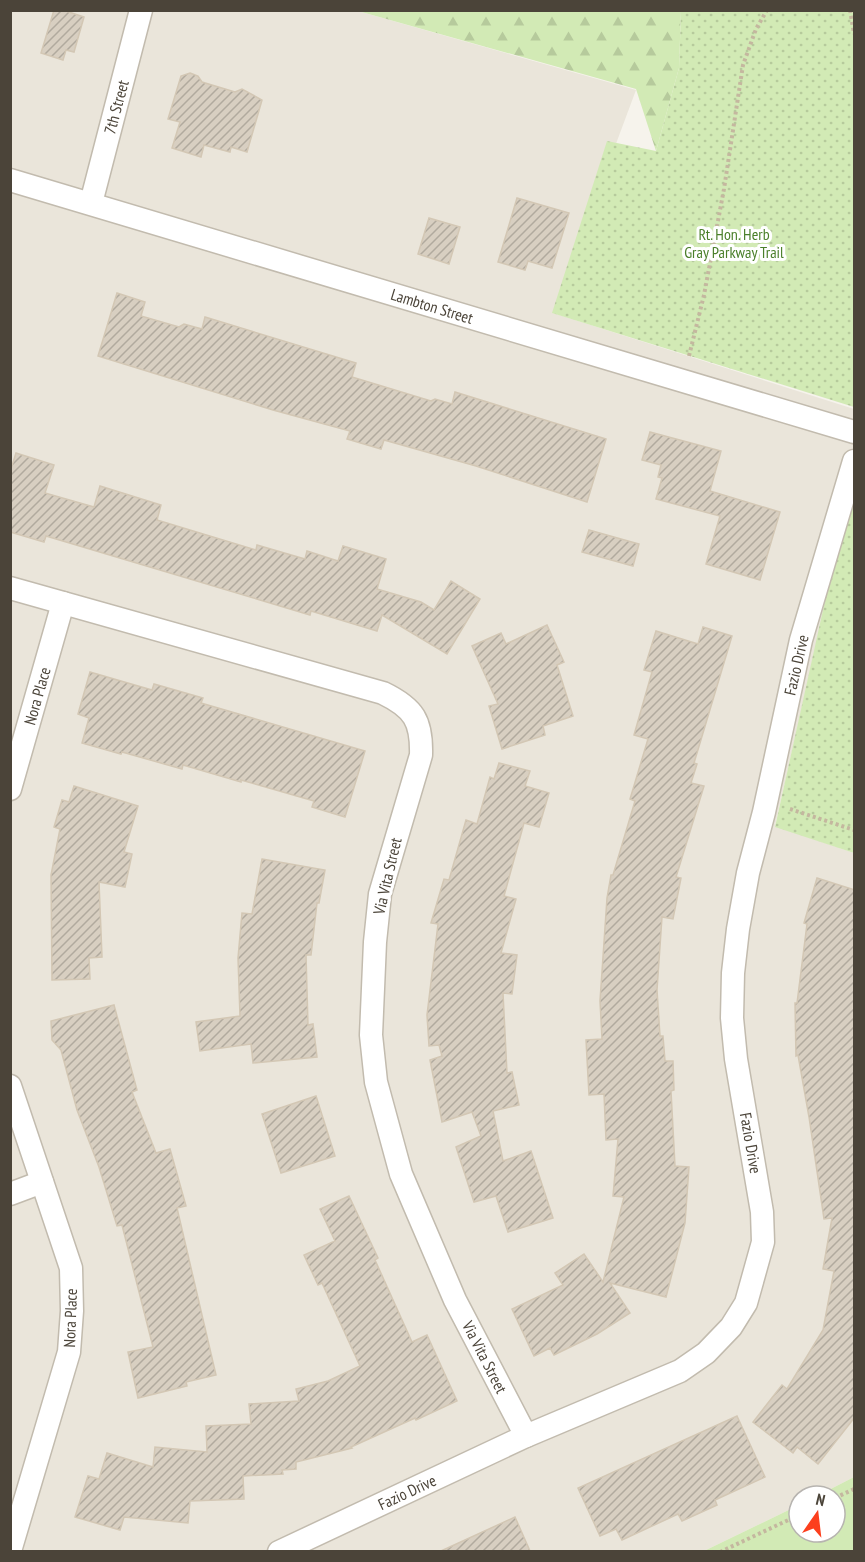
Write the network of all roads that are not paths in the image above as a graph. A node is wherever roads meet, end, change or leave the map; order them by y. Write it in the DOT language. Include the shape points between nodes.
graph roads {
  1 [pos="141,10"];
  2 [pos="10,180"];
  3 [pos="91,203"];
  4 [pos="855,432"];
  5 [pos="855,460"];
  6 [pos="10,588"];
  7 [pos="63,603"];
  8 [pos="10,789"];
  9 [pos="10,1086"];
  10 [pos="42,1182"];
  11 [pos="10,1194"];
  12 [pos="526,1436"];
  13 [pos="10,1551"];
  14 [pos="279,1551"];
  1 -- 3 [label="street, 7th Street"];
  2 -- 3 [label="street, Lambton Street"];
  3 -- 4 [label="street, Lambton Street"];
  5 -- 12 [label="street, Fazio Drive" via="801,640 738,929 732,1018 762,1212 763,1242 746,1303 731,1327 706,1353 680,1371"];
  6 -- 7 [label="street, Via Vita Street"];
  7 -- 8 [label="street, Nora Place"];
  7 -- 12 [label="street, Via Vita Street" via="383,693 403,703 415,717 421,755 380,894 371,1035 376,1082 401,1174 455,1300"];
  9 -- 10 [label="street, Nora Place"];
  10 -- 11 [label="street"];
  10 -- 13 [label="street, Nora Place" via="71,1268 69,1352"];
  12 -- 14 [label="street, Fazio Drive"];
}
